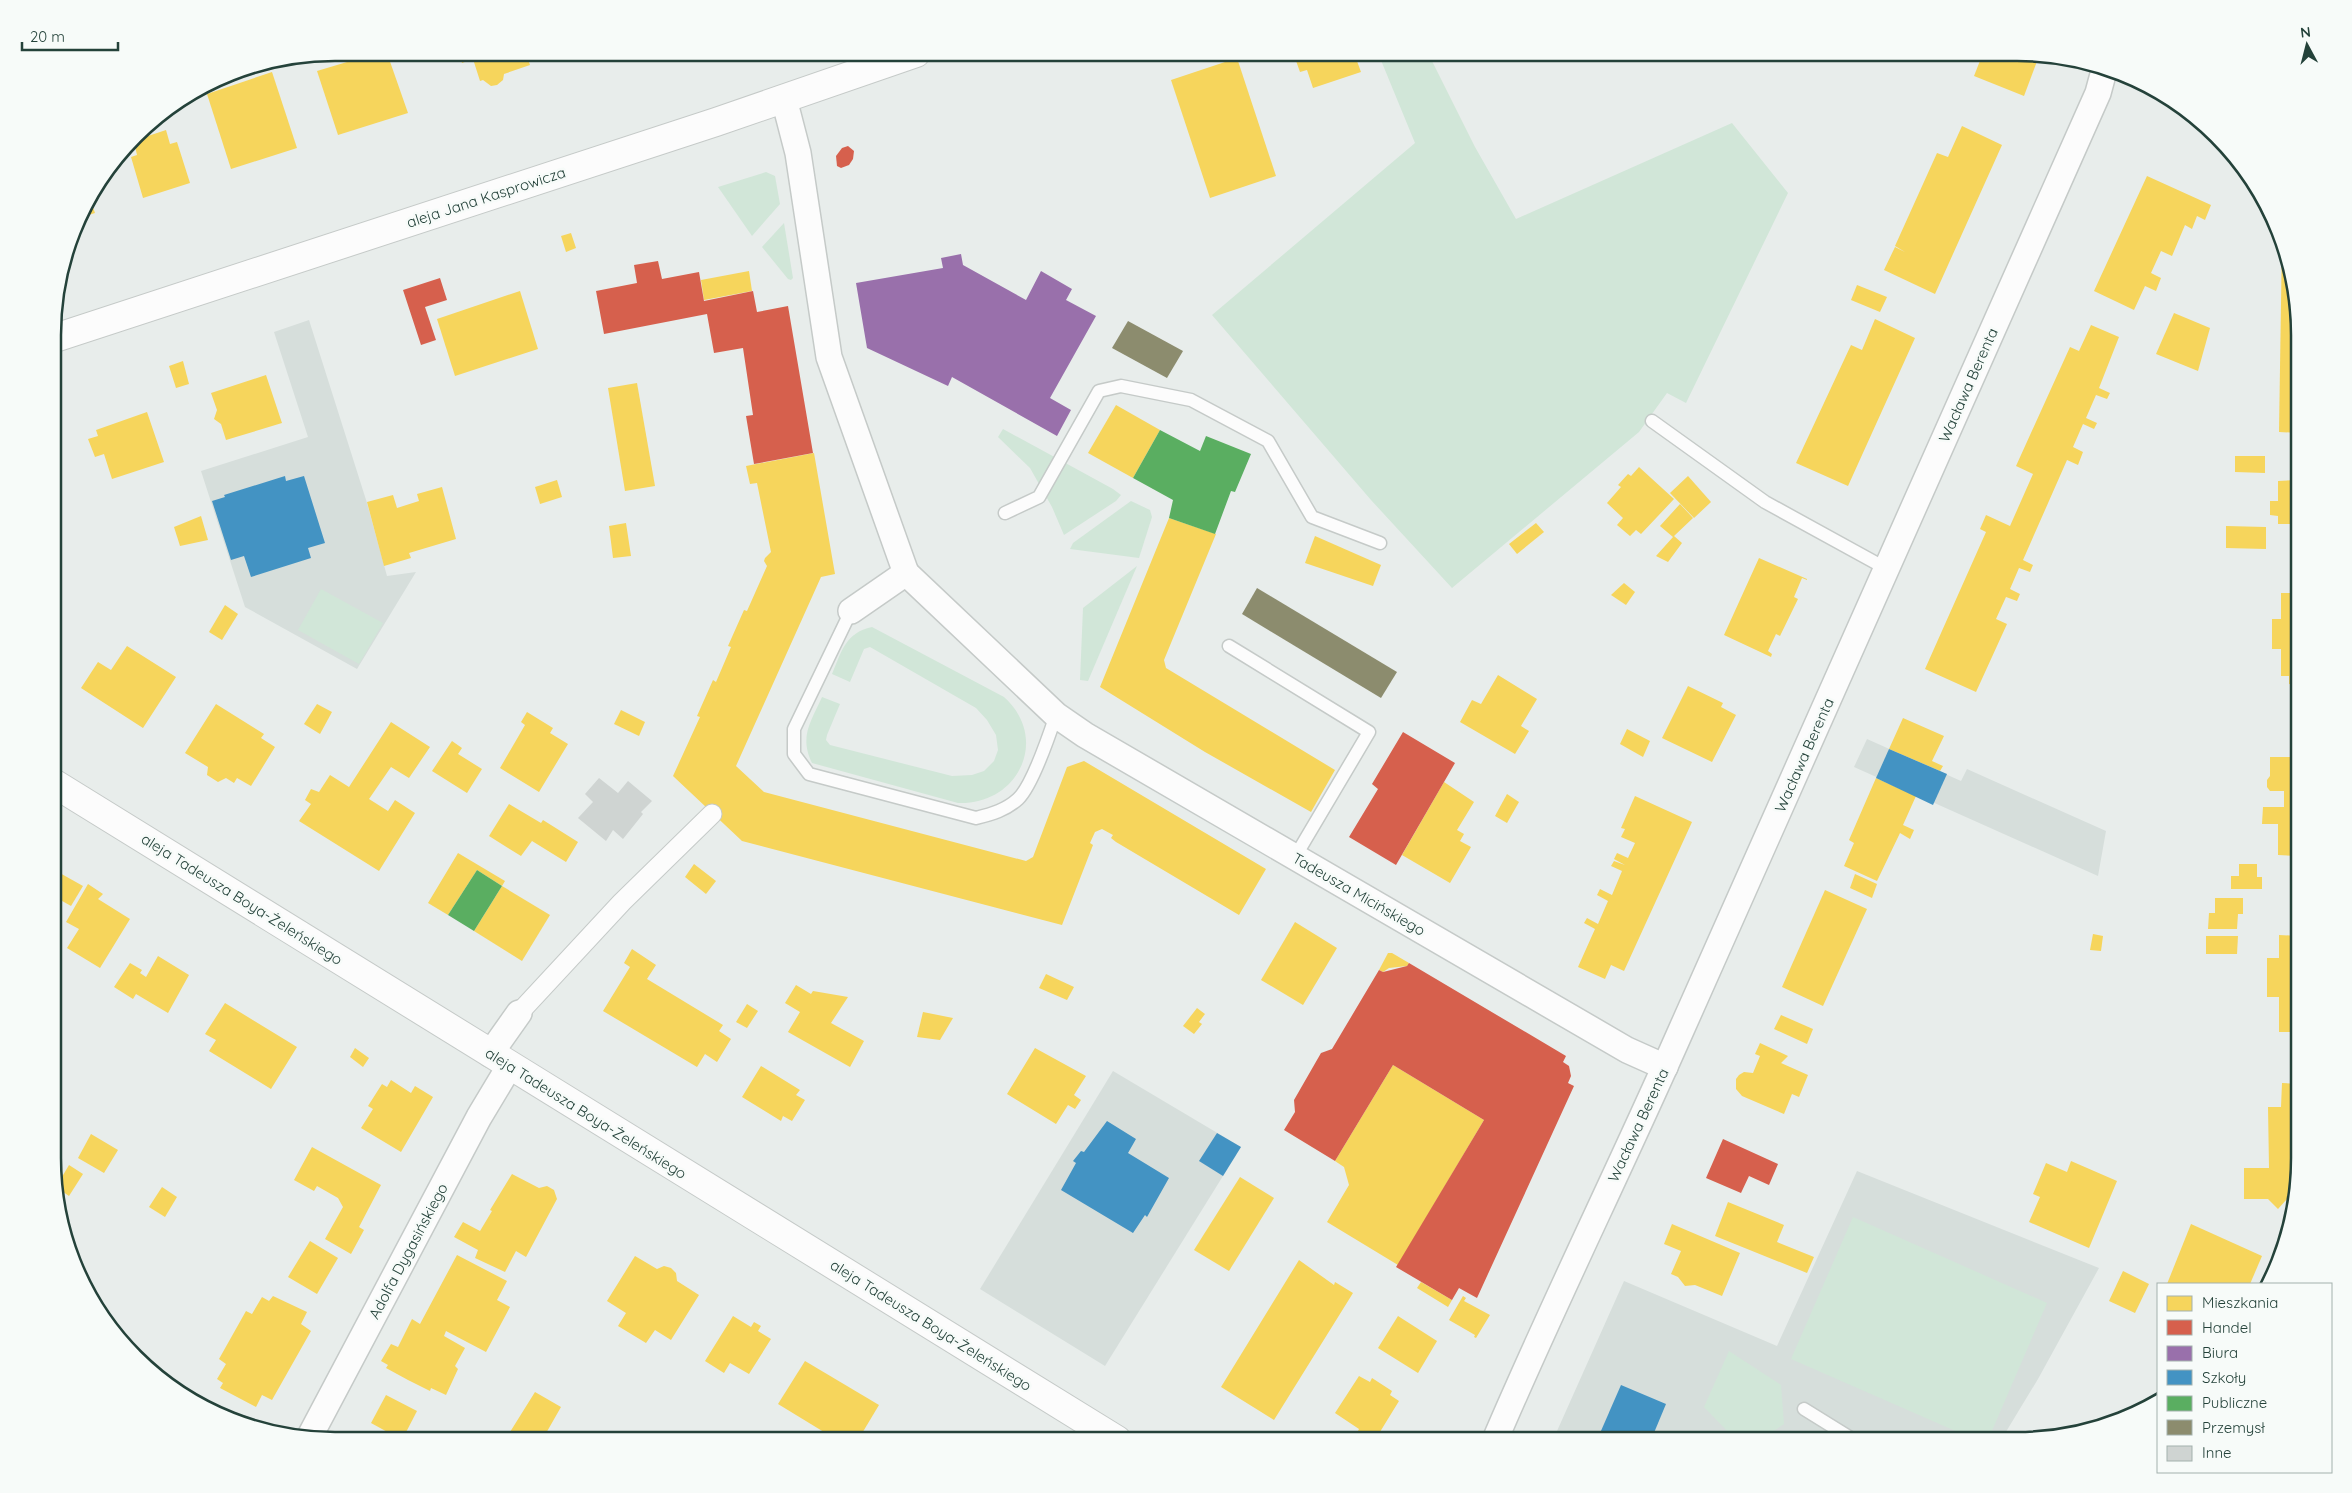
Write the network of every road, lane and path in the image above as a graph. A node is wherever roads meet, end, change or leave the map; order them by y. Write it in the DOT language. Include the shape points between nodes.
graph roads {
  1 [pos="891,61"];
  2 [pos="2103,75"];
  3 [pos="784,99"];
  4 [pos="61,336"];
  5 [pos="1652,420"];
  6 [pos="1005,514"];
  7 [pos="1380,543"];
  8 [pos="1887,569"];
  9 [pos="906,573"];
  10 [pos="851,611"];
  11 [pos="1229,646"];
  12 [pos="1056,714"];
  13 [pos="61,788"];
  14 [pos="712,814"];
  15 [pos="1295,856"];
  16 [pos="519,1013"];
  17 [pos="500,1060"];
  18 [pos="1665,1067"];
  19 [pos="1804,1409"];
  20 [pos="313,1431"];
  21 [pos="1104,1432"];
  22 [pos="1498,1432"];
  23 [pos="1841,1432"];
  1 -- 3 [label="street, aleja Jana Kasprowicza"];
  2 -- 8 [label="street, Wacława Berenta" via="2098,93"];
  3 -- 4 [label="street, aleja Jana Kasprowicza"];
  3 -- 9 [label="street" via="798,153 829,357"];
  5 -- 8 [label="lane" via="1765,502"];
  6 -- 7 [label="lane" via="1039,498 1099,391 1122,386 1191,400 1268,441 1312,517"];
  8 -- 18 [label="street, Wacława Berenta"];
  9 -- 10 [label="street"];
  9 -- 12 [label="street, Tadeusza Micińskiego"];
  10 -- 12 [label="lane" via="794,729 794,754 809,774 976,818 997,813 1019,798 1046,747"];
  11 -- 15 [label="lane" via="1369,732"];
  12 -- 15 [label="street, Tadeusza Micińskiego" via="1085,735"];
  13 -- 17 [label="street, aleja Tadeusza Boya-Żeleńskiego"];
  14 -- 16 [label="street" via="622,902"];
  15 -- 18 [label="street, Tadeusza Micińskiego" via="1627,1050"];
  16 -- 17 [label="street, Adolfa Dygasińskiego"];
  17 -- 20 [label="street, Adolfa Dygasińskiego" via="479,1117"];
  17 -- 21 [label="street, aleja Tadeusza Boya-Żeleńskiego"];
  18 -- 22 [label="street, Wacława Berenta"];
  19 -- 23 [label="lane"];
}
